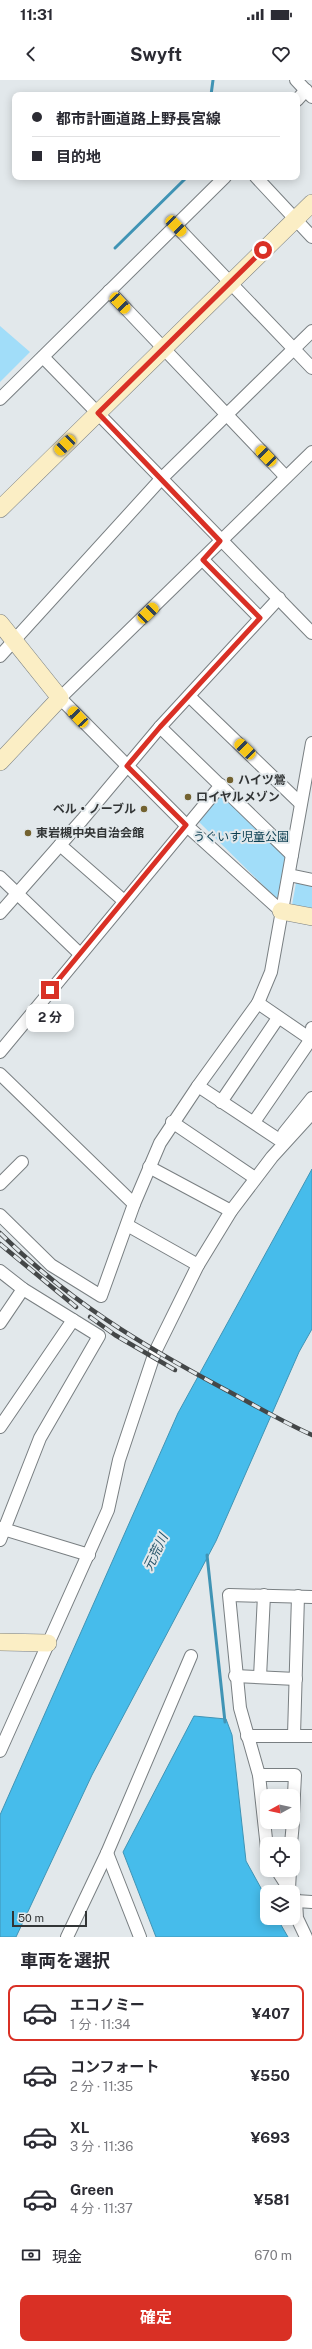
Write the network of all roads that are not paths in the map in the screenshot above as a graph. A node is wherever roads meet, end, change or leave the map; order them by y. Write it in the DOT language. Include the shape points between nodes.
graph roads {
  1 [pos="296,80"];
  2 [pos="309,94"];
  3 [pos="300,98"];
  4 [pos="222,180"];
  5 [pos="259,180"];
  6 [pos="312,203"];
  7 [pos="295,219"];
  8 [pos="176,226"];
  9 [pos="312,237"];
  10 [pos="231,282"];
  11 [pos="109,291"];
  12 [pos="312,331"];
  13 [pos="294,348"];
  14 [pos="163,349"];
  15 [pos="43,356"];
  16 [pos="312,368"];
  17 [pos="0,399"];
  18 [pos="98,413"];
  19 [pos="227,415"];
  20 [pos="312,452"];
  21 [pos="286,477"];
  22 [pos="161,479"];
  23 [pos="0,509"];
  24 [pos="220,541"];
  25 [pos="203,560"];
  26 [pos="279,598"];
  27 [pos="260,618"];
  28 [pos="0,623"];
  29 [pos="312,634"];
  30 [pos="14,641"];
  31 [pos="0,656"];
  32 [pos="189,696"];
  33 [pos="60,698"];
  34 [pos="160,727"];
  35 [pos="312,743"];
  36 [pos="0,762"];
  37 [pos="127,766"];
  38 [pos="221,785"];
  39 [pos="300,802"];
  40 [pos="186,825"];
  41 [pos="60,845"];
  42 [pos="292,855"];
  43 [pos="289,875"];
  44 [pos="0,877"];
  45 [pos="312,880"];
  46 [pos="16,893"];
  47 [pos="124,901"];
  48 [pos="281,911"];
  49 [pos="0,913"];
  50 [pos="312,917"];
  51 [pos="80,954"];
  52 [pos="258,1003"];
  53 [pos="278,1018"];
  54 [pos="312,1036"];
  55 [pos="0,1052"];
  56 [pos="0,1074"];
  57 [pos="198,1086"];
  58 [pos="312,1098"];
  59 [pos="221,1102"];
  60 [pos="312,1113"];
  61 [pos="172,1122"];
  62 [pos="254,1122"];
  63 [pos="278,1139"];
  64 [pos="272,1157"];
  65 [pos="22,1162"];
  66 [pos="149,1167"];
  67 [pos="256,1178"];
  68 [pos="0,1184"];
  69 [pos="134,1204"];
  70 [pos="232,1211"];
  71 [pos="0,1215"];
  72 [pos="127,1225"];
  73 [pos="198,1266"];
  74 [pos="0,1271"];
  75 [pos="23,1289"];
  76 [pos="73,1320"];
  77 [pos="0,1323"];
  78 [pos="0,1427"];
  79 [pos="1,1532"];
  80 [pos="89,1555"];
  81 [pos="264,1595"];
  82 [pos="298,1596"];
  83 [pos="312,1597"];
  84 [pos="0,1642"];
  85 [pos="48,1643"];
  86 [pos="192,1656"];
  87 [pos="235,1676"];
  88 [pos="260,1677"];
  89 [pos="296,1678"];
  90 [pos="247,1736"];
  91 [pos="294,1736"];
  92 [pos="312,1736"];
  93 [pos="0,1750"];
  94 [pos="258,1775"];
  95 [pos="294,1789"];
  96 [pos="266,1837"];
  97 [pos="107,1853"];
  98 [pos="300,1897"];
  99 [pos="312,1902"];
  100 [pos="300,1924"];
  101 [pos="138,1936"];
  102 [pos="67,1937"];
  103 [pos="306,1937"];
  1 -- 2 [label="street"];
  2 -- 3 [label="street"];
  4 -- 8 [label="street"];
  5 -- 7 [label="street"];
  6 -- 7 [label="street"];
  7 -- 9 [label="street"];
  7 -- 10 [label="street"];
  8 -- 10 [label="street"];
  8 -- 11 [label="street"];
  10 -- 13 [label="street"];
  10 -- 14 [label="street"];
  11 -- 14 [label="street"];
  11 -- 15 [label="street"];
  12 -- 13 [label="street"];
  13 -- 16 [label="street"];
  13 -- 19 [label="street"];
  14 -- 18 [label="street"];
  14 -- 19 [label="street"];
  15 -- 17 [label="street"];
  15 -- 18 [label="street"];
  18 -- 22 [label="street"];
  18 -- 23 [label="street"];
  19 -- 21 [label="street"];
  19 -- 22 [label="street"];
  20 -- 21 [label="street"];
  21 -- 24 [label="street"];
  22 -- 24 [label="street"];
  22 -- 30 [label="street"];
  24 -- 25 [label="street"];
  24 -- 26 [label="street"];
  25 -- 27 [label="street"];
  25 -- 33 [label="street"];
  26 -- 27 [label="street"];
  26 -- 29 [label="street"];
  27 -- 32 [label="street"];
  28 -- 30 [label="street"];
  30 -- 31 [label="street"];
  30 -- 33 [label="street"];
  32 -- 34 [label="street"];
  32 -- 39 [label="street"];
  33 -- 36 [label="street"];
  33 -- 37 [label="street"];
  34 -- 37 [label="street"];
  34 -- 38 [label="street"];
  35 -- 39 [label="street"];
  37 -- 40 [label="street"];
  37 -- 41 [label="street"];
  38 -- 40 [label="street"];
  38 -- 42 [label="street"];
  39 -- 42 [label="street"];
  40 -- 47 [label="street"];
  40 -- 48 [label="street"];
  41 -- 46 [label="street"];
  41 -- 47 [label="street"];
  42 -- 43 [label="street"];
  43 -- 45 [label="street"];
  43 -- 48 [label="street"];
  44 -- 46 [label="street"];
  46 -- 49 [label="street"];
  46 -- 51 [label="street"];
  47 -- 51 [label="street"];
  48 -- 50 [label="street"];
  48 -- 52 [label="street" via="272,972"];
  51 -- 55 [label="street"];
  52 -- 53 [label="street"];
  52 -- 57 [label="street"];
  53 -- 54 [label="street"];
  53 -- 59 [label="street"];
  54 -- 62 [label="street"];
  56 -- 69 [label="street"];
  57 -- 59 [label="street"];
  57 -- 61 [label="street"];
  58 -- 63 [label="street"];
  59 -- 62 [label="street"];
  60 -- 64 [label="street"];
  61 -- 66 [label="street"];
  61 -- 67 [label="street"];
  62 -- 63 [label="street"];
  63 -- 64 [label="street"];
  64 -- 67 [label="street"];
  65 -- 68 [label="street"];
  66 -- 69 [label="street"];
  66 -- 70 [label="street"];
  67 -- 70 [label="street"];
  69 -- 72 [label="street"];
  70 -- 73 [label="street"];
  71 -- 72 [label="street" via="51,1265 101,1296"];
  72 -- 73 [label="street"];
  73 -- 80 [label="street" via="153,1358 119,1460 108,1510"];
  74 -- 75 [label="street"];
  75 -- 76 [label="street"];
  75 -- 77 [label="street"];
  76 -- 78 [label="street"];
  76 -- 79 [label="street" via="99,1336 40,1438"];
  79 -- 80 [label="street"];
  80 -- 85 [label="street"];
  81 -- 82 [label="street"];
  81 -- 87 [label="street" via="229,1595"];
  81 -- 88 [label="street"];
  82 -- 83 [label="street"];
  82 -- 89 [label="street"];
  84 -- 85 [label="street"];
  85 -- 93 [label="street"];
  86 -- 97 [label="street"];
  87 -- 88 [label="street"];
  87 -- 90 [label="street"];
  88 -- 89 [label="street"];
  89 -- 91 [label="street"];
  90 -- 91 [label="street"];
  90 -- 94 [label="street"];
  91 -- 92 [label="street"];
  94 -- 95 [label="street" via="295,1775"];
  94 -- 96 [label="street"];
  97 -- 101 [label="street"];
  97 -- 102 [label="street"];
  98 -- 99 [label="street"];
  100 -- 103 [label="street"];
}
